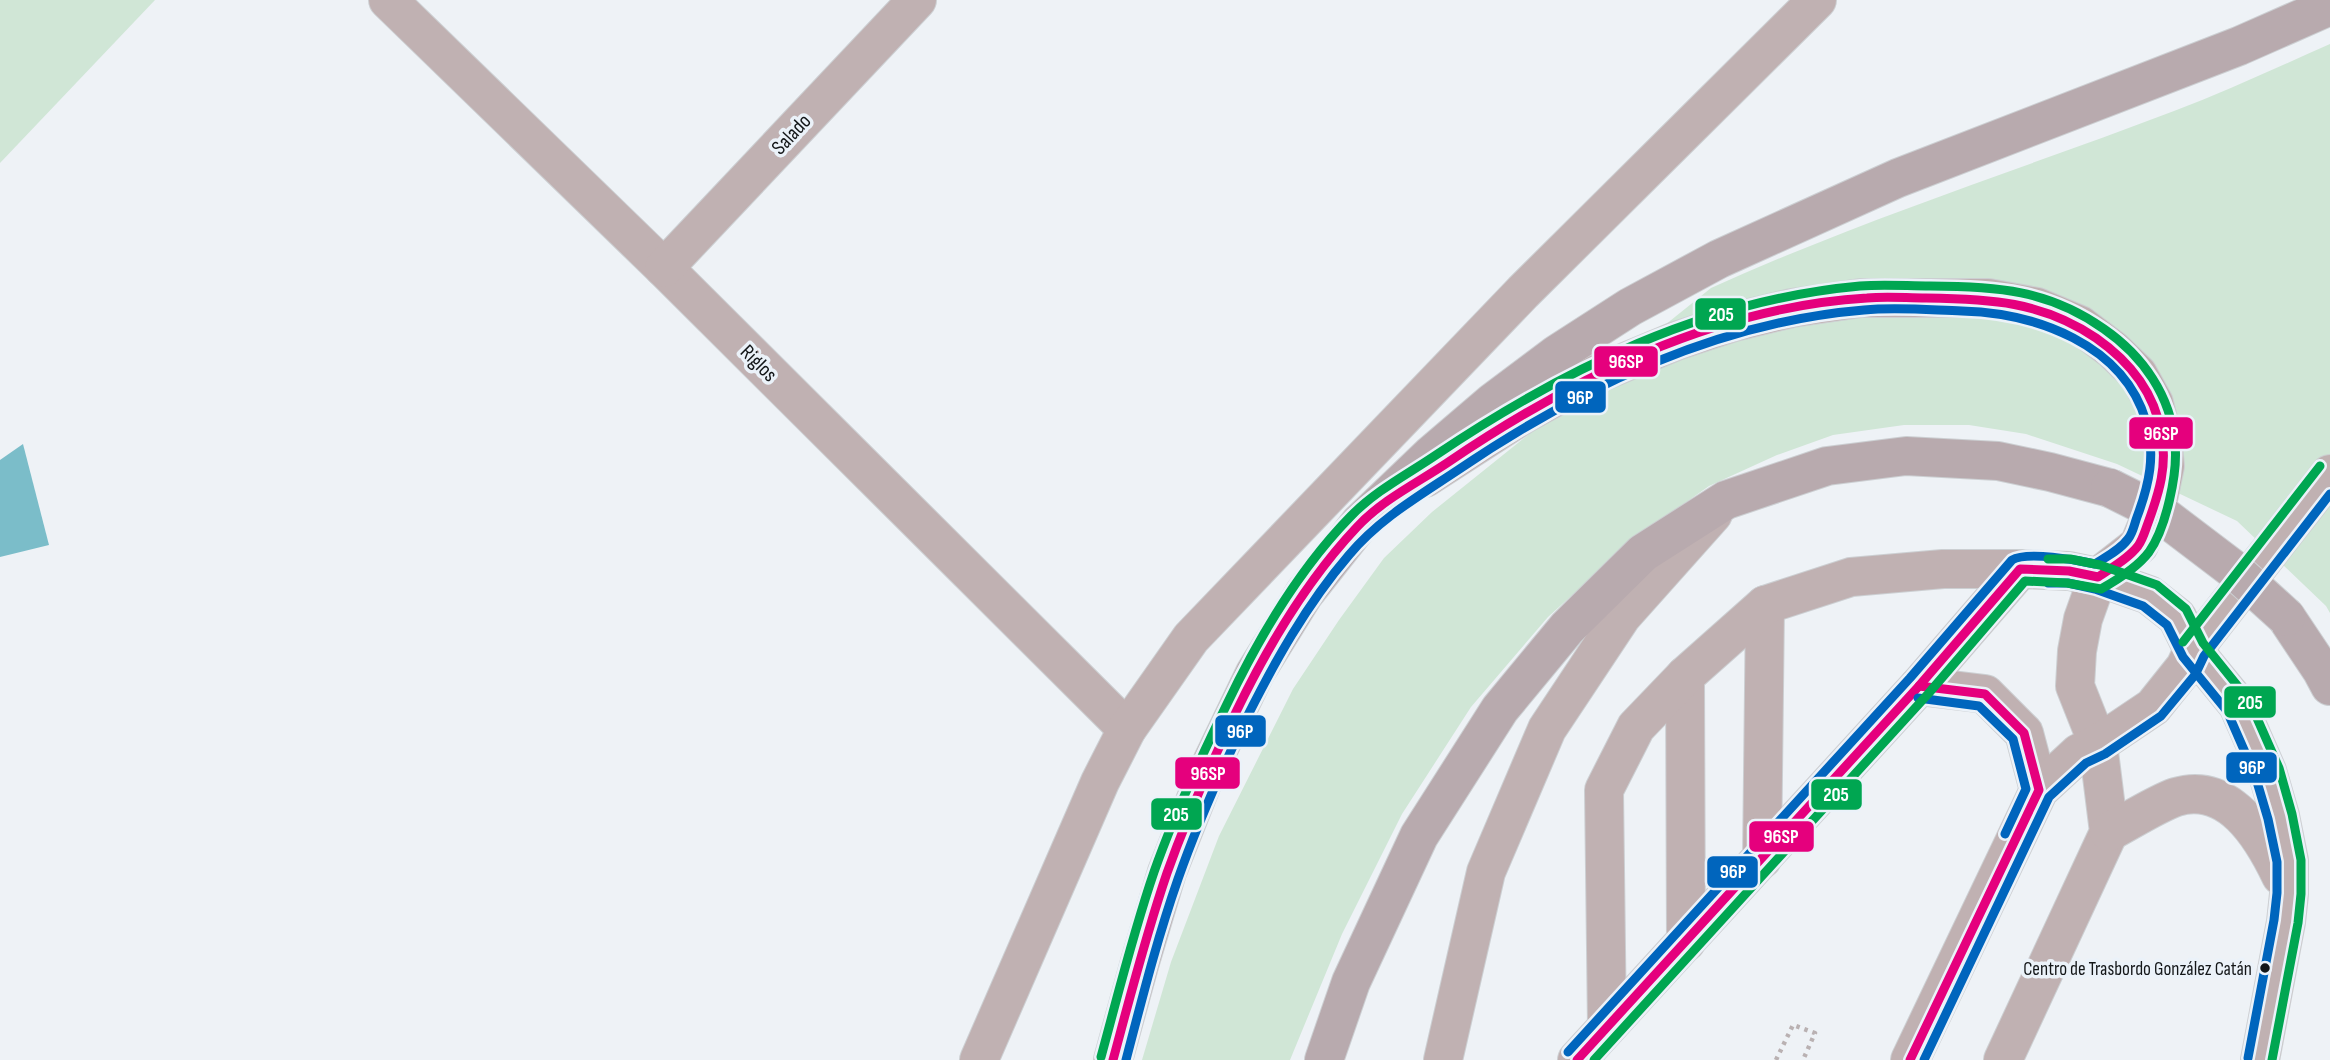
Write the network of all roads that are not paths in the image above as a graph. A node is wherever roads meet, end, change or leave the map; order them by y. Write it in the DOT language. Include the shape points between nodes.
graph roads {
  1 [pos="388,0"];
  2 [pos="918,0"];
  3 [pos="1817,0"];
  4 [pos="2330,6"];
  5 [pos="664,268"];
  6 [pos="2330,474"];
  7 [pos="1726,500"];
  8 [pos="1360,523"];
  9 [pos="2020,569"];
  10 [pos="2098,577"];
  11 [pos="1765,605"];
  12 [pos="2193,650"];
  13 [pos="1685,676"];
  14 [pos="1919,686"];
  15 [pos="2330,686"];
  16 [pos="1127,729"];
  17 [pos="2098,744"];
  18 [pos="2039,790"];
  19 [pos="2109,832"];
  20 [pos="1762,859"];
  21 [pos="2289,894"];
  22 [pos="1686,942"];
  23 [pos="1607,1027"];
  24 [pos="979,1060"];
  25 [pos="1113,1060"];
  26 [pos="1325,1060"];
  27 [pos="1443,1060"];
  28 [pos="1577,1060"];
  29 [pos="1910,1060"];
  30 [pos="2003,1060"];
  31 [pos="2260,1060"];
  1 -- 5 [label="street, Riglos"];
  2 -- 5 [label="street, Salado"];
  3 -- 16 [label="street" via="1523,292 1191,638"];
  4 -- 8 [label="highway" via="2239,46 1898,178 1719,259 1630,307 1557,354 1431,454"];
  5 -- 16 [label="street, Riglos"];
  6 -- 12 [label="street"];
  7 -- 15 [label="highway, bridge" via="1827,466 1906,456 1998,461 2110,488 2158,512 2233,569 2286,617"];
  7 -- 26 [label="highway" via="1643,553 1567,628 1500,709 1419,836 1351,982"];
  7 -- 27 [label="street" via="1622,616 1547,729 1486,872"];
  8 -- 10 [label="street" via="1524,414 1600,373 1676,341 1792,308 1861,298 1988,298 2037,307 2080,325 2137,374 2154,403 2165,466 2158,499 2139,545"];
  8 -- 25 [label="highway" via="1304,594 1255,673 1203,781 1167,872"];
  9 -- 10 [label="street"];
  9 -- 11 [label="street" via="1943,569 1851,577"];
  9 -- 14 [label="street"];
  10 -- 12 [label="street" via="2150,595 2177,617"];
  10 -- 17 [label="street" via="2083,619 2075,686"];
  11 -- 13 [label="street"];
  11 -- 20 [label="street"];
  12 -- 17 [label="street" via="2154,707"];
  12 -- 21 [label="street" via="2238,705 2267,771 2289,861"];
  13 -- 22 [label="street"];
  13 -- 23 [label="street" via="1636,727 1604,790"];
  14 -- 18 [label="street" via="1985,694 2024,733"];
  14 -- 20 [label="street"];
  16 -- 24 [label="street"];
  17 -- 18 [label="street" via="2078,753"];
  17 -- 19 [label="street"];
  18 -- 29 [label="street"];
  19 -- 21 [label="street" via="2175,797 2200,794 2228,804 2250,822"];
  19 -- 30 [label="street"];
  20 -- 22 [label="street"];
  21 -- 31 [label="street"];
  22 -- 23 [label="street"];
  23 -- 28 [label="street"];
}
